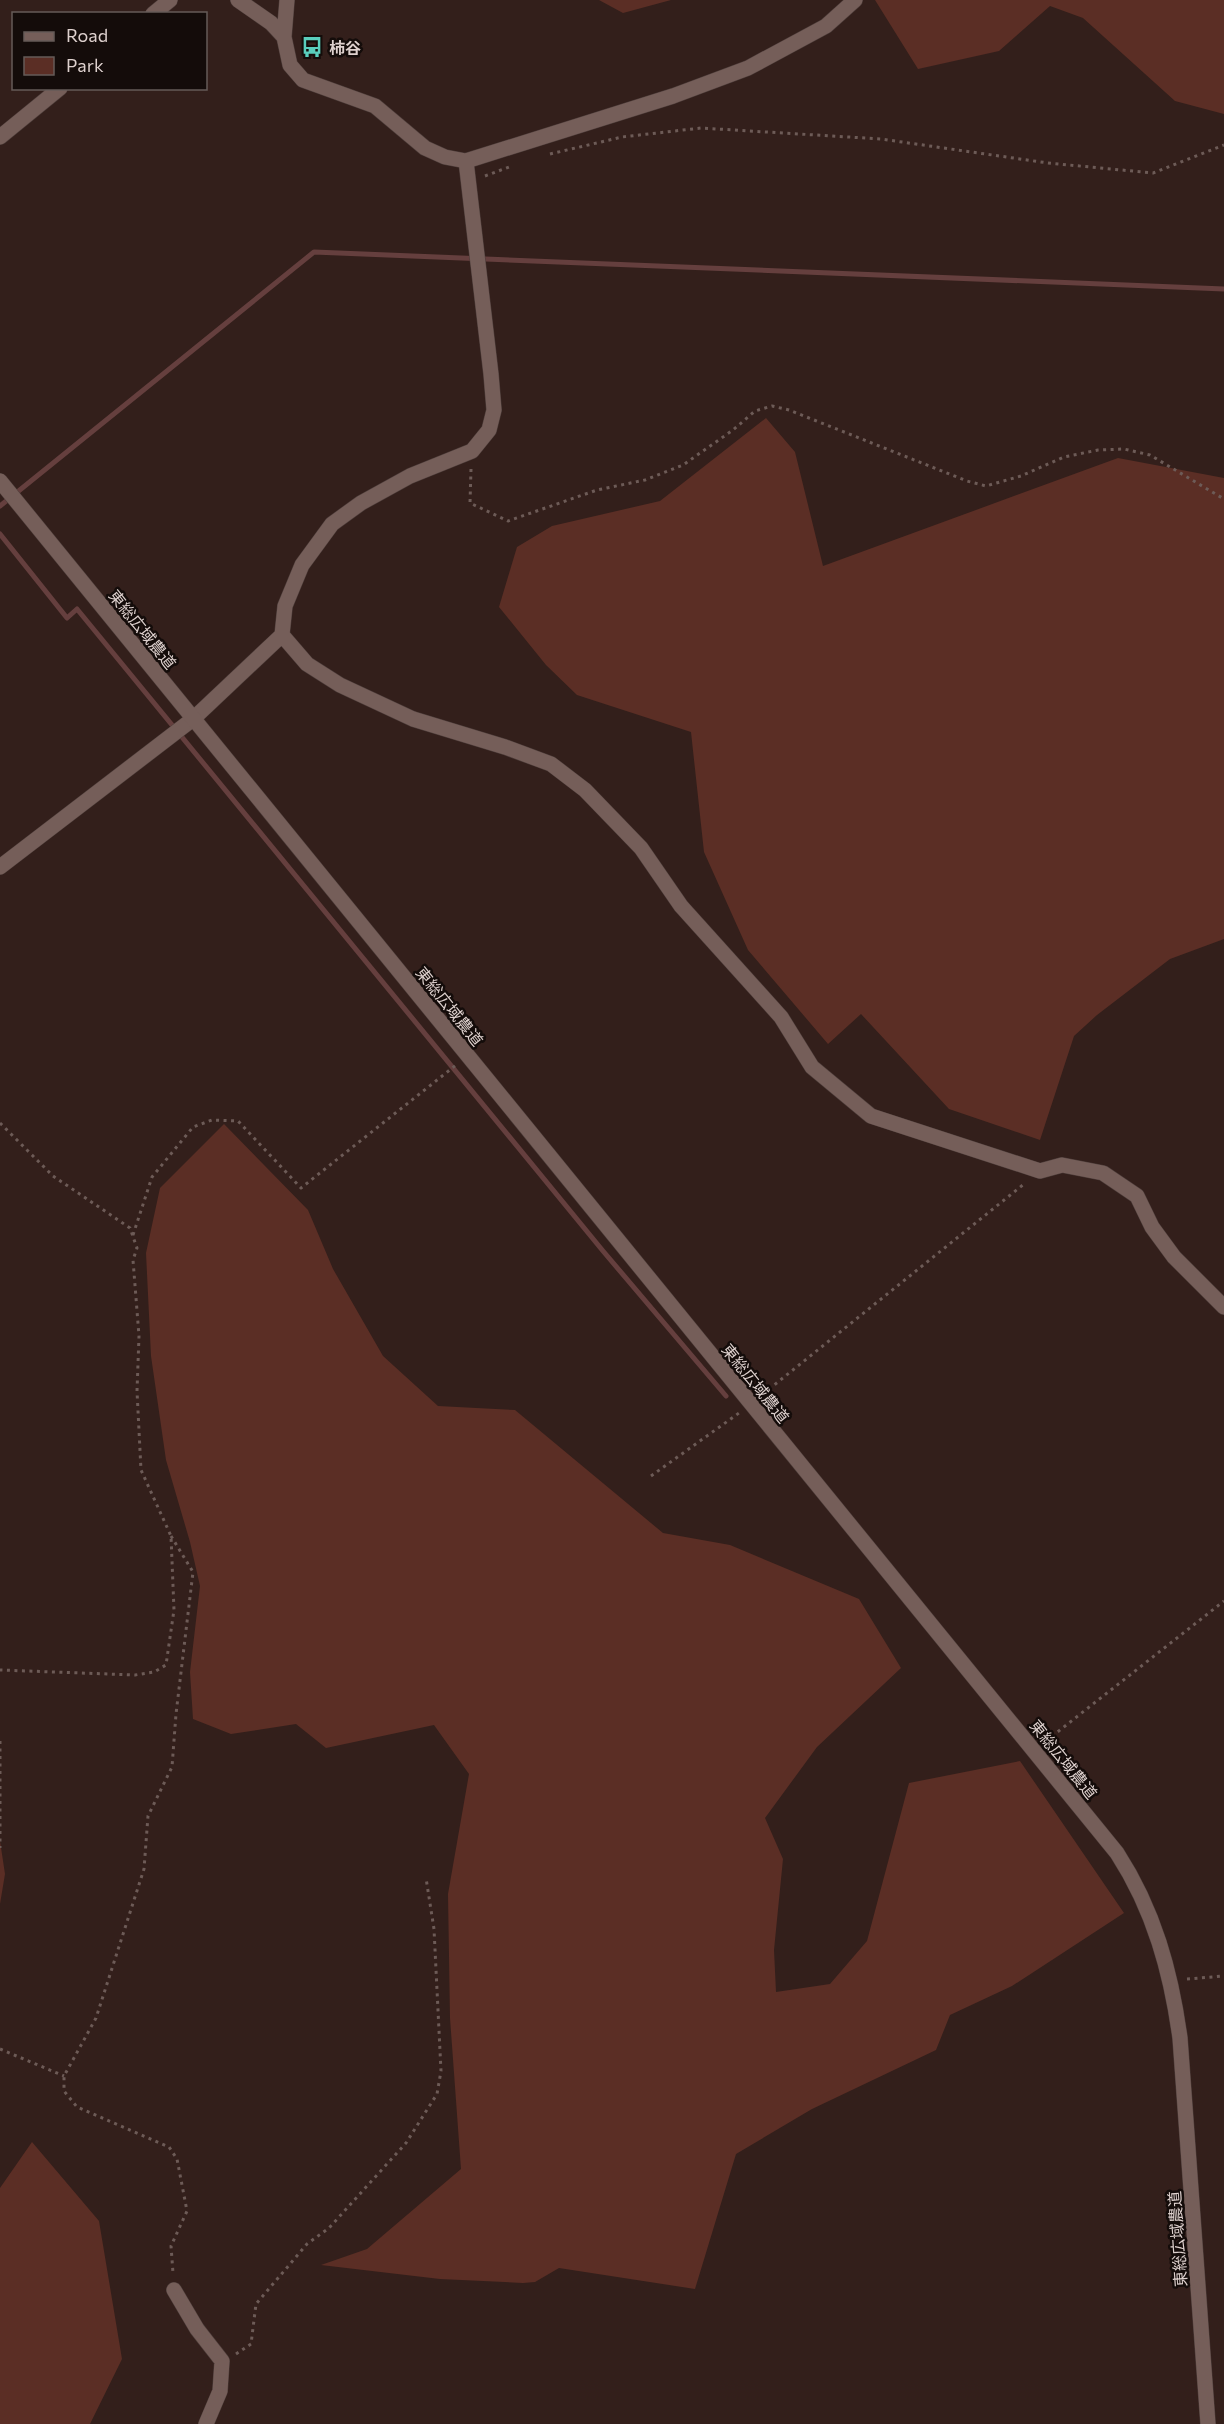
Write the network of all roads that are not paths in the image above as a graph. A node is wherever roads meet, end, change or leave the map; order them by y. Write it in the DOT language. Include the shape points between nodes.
graph roads {
  1 [pos="170,0"];
  2 [pos="238,0"];
  3 [pos="287,0"];
  4 [pos="855,0"];
  5 [pos="155,12"];
  6 [pos="284,37"];
  7 [pos="58,90"];
  8 [pos="0,136"];
  9 [pos="466,161"];
  10 [pos="2,484"];
  11 [pos="282,635"];
  12 [pos="194,719"];
  13 [pos="0,867"];
  14 [pos="1224,1307"];
  15 [pos="174,2290"];
  16 [pos="206,2424"];
  17 [pos="1208,2424"];
  1 -- 5 [label="street"];
  2 -- 6 [label="street"];
  3 -- 6 [label="street"];
  4 -- 9 [label="street" via="826,26 748,68 673,96"];
  6 -- 9 [label="street" via="290,65 303,80 375,106 425,148"];
  7 -- 8 [label="street"];
  9 -- 11 [label="street" via="494,410 489,430 472,451 410,476 332,524 302,565 285,606"];
  10 -- 12 [label="street, 東総広域農道"];
  11 -- 12 [label="street"];
  11 -- 14 [label="street" via="307,664 340,685 413,719 551,764 585,790 641,848 681,906 782,1017 812,1067 871,1116 1040,1171 1062,1165 1103,1173 1137,1196 1152,1227 1174,1257"];
  12 -- 13 [label="street"];
  12 -- 17 [label="street, 東総広域農道" via="1127,1869 1150,1914 1171,1980 1180,2038"];
  15 -- 16 [label="street" via="222,2361 220,2391"];
}
